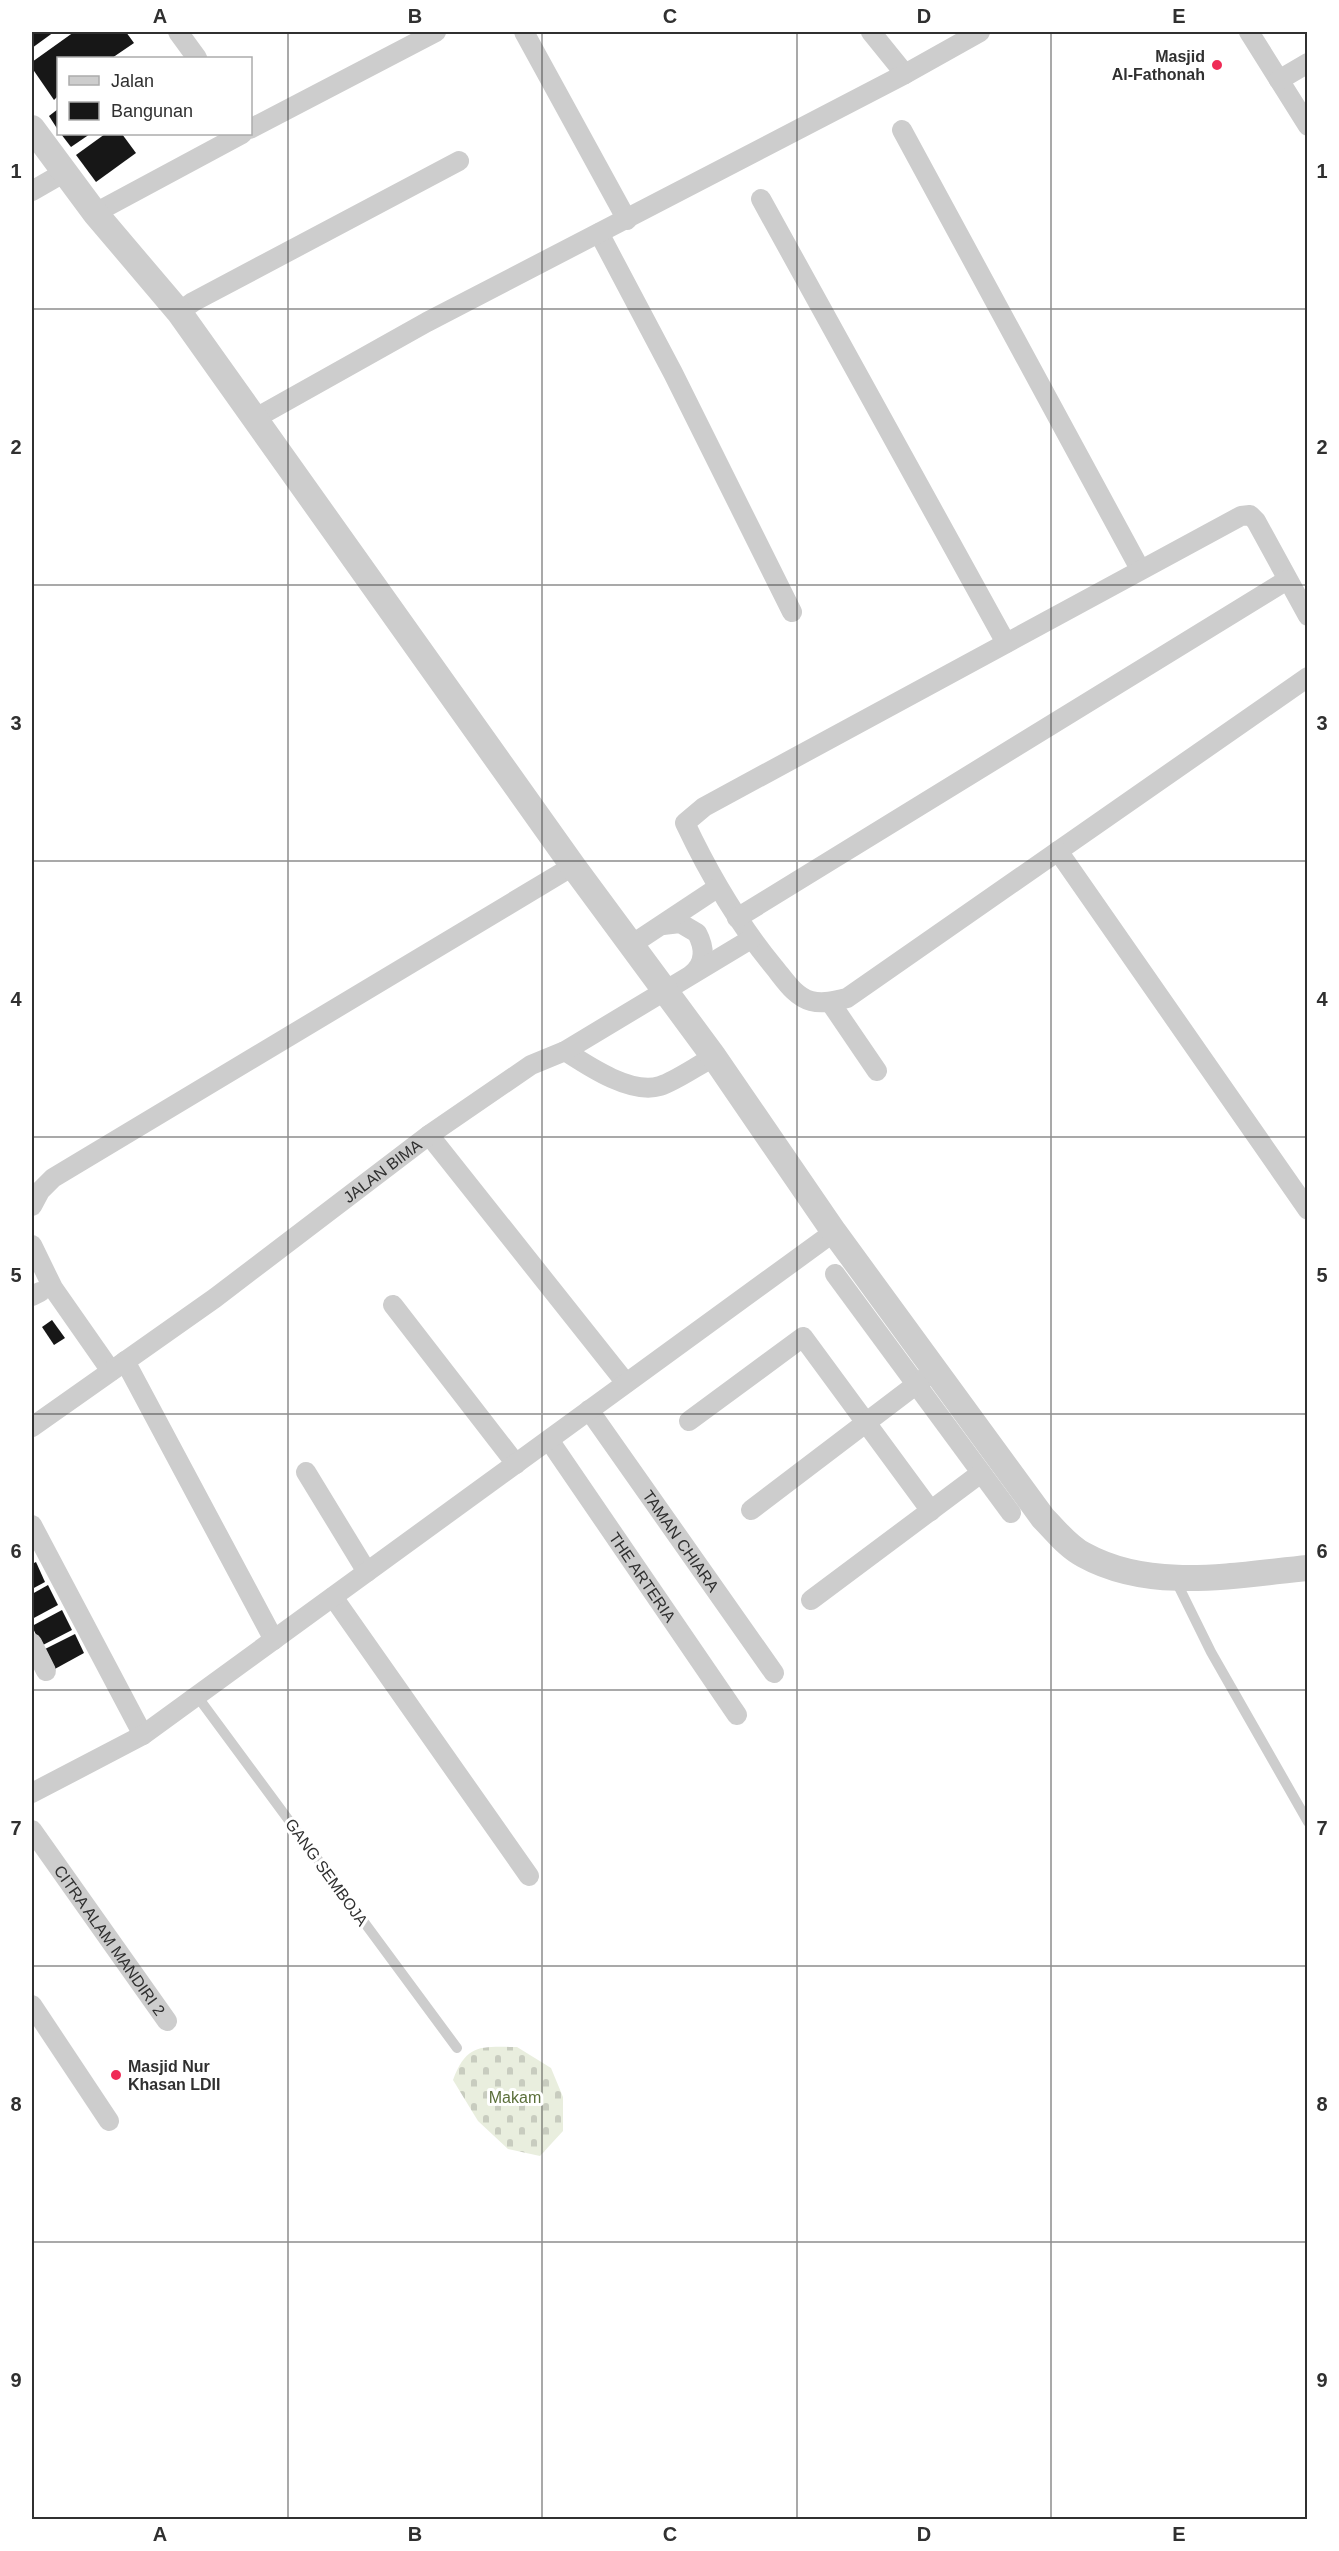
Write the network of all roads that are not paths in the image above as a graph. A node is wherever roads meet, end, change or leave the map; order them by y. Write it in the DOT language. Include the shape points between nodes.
graph roads {
  1 [pos="178,32"];
  2 [pos="436,32"];
  3 [pos="524,32"];
  4 [pos="871,32"];
  5 [pos="980,32"];
  6 [pos="1249,32"];
  7 [pos="196,57"];
  8 [pos="1308,63"];
  9 [pos="905,74"];
  10 [pos="1280,81"];
  11 [pos="1308,126"];
  12 [pos="32,128"];
  13 [pos="252,128"];
  14 [pos="902,130"];
  15 [pos="240,135"];
  16 [pos="459,161"];
  17 [pos="65,172"];
  18 [pos="32,191"];
  19 [pos="761,199"];
  20 [pos="95,213"];
  21 [pos="627,220"];
  22 [pos="599,233"];
  23 [pos="179,312"];
  24 [pos="254,419"];
  25 [pos="1140,569"];
  26 [pos="1287,580"];
  27 [pos="792,612"];
  28 [pos="1308,616"];
  29 [pos="1006,643"];
  30 [pos="1308,678"];
  31 [pos="1058,851"];
  32 [pos="573,866"];
  33 [pos="717,888"];
  34 [pos="737,918"];
  35 [pos="660,926"];
  36 [pos="751,939"];
  37 [pos="631,945"];
  38 [pos="689,977"];
  39 [pos="665,991"];
  40 [pos="830,1002"];
  41 [pos="565,1051"];
  42 [pos="714,1057"];
  43 [pos="877,1071"];
  44 [pos="429,1135"];
  45 [pos="32,1206"];
  46 [pos="1308,1210"];
  47 [pos="834,1232"];
  48 [pos="32,1245"];
  49 [pos="835,1274"];
  50 [pos="393,1305"];
  51 [pos="118,1366"];
  52 [pos="926,1377"];
  53 [pos="626,1383"];
  54 [pos="589,1410"];
  55 [pos="689,1421"];
  56 [pos="866,1423"];
  57 [pos="32,1427"];
  58 [pos="549,1440"];
  59 [pos="516,1464"];
  60 [pos="306,1472"];
  61 [pos="981,1473"];
  62 [pos="751,1510"];
  63 [pos="931,1511"];
  64 [pos="1011,1513"];
  65 [pos="32,1525"];
  66 [pos="1308,1568"];
  67 [pos="367,1572"];
  68 [pos="1174,1577"];
  69 [pos="333,1597"];
  70 [pos="811,1600"];
  71 [pos="274,1640"];
  72 [pos="32,1643"];
  73 [pos="46,1671"];
  74 [pos="774,1674"];
  75 [pos="197,1696"];
  76 [pos="737,1715"];
  77 [pos="143,1735"];
  78 [pos="32,1793"];
  79 [pos="1308,1822"];
  80 [pos="32,1830"];
  81 [pos="529,1876"];
  82 [pos="32,2005"];
  83 [pos="167,2021"];
  84 [pos="457,2048"];
  85 [pos="109,2121"];
  1 -- 7 [label="street"];
  2 -- 13 [label="street"];
  3 -- 21 [label="street"];
  4 -- 9 [label="street"];
  5 -- 9 [label="street"];
  6 -- 10 [label="street"];
  8 -- 10 [label="street"];
  9 -- 21 [label="street"];
  10 -- 11 [label="street"];
  12 -- 17 [label="street"];
  14 -- 25 [label="street"];
  15 -- 20 [label="street"];
  16 -- 23 [label="street"];
  17 -- 18 [label="street"];
  17 -- 20 [label="street"];
  19 -- 29 [label="street"];
  20 -- 23 [label="street"];
  21 -- 22 [label="street"];
  22 -- 24 [label="street" via="427,322"];
  22 -- 27 [label="street"];
  23 -- 24 [label="street"];
  24 -- 32 [label="street"];
  25 -- 26 [label="street" via="1241,516 1250,515"];
  25 -- 29 [label="street"];
  26 -- 28 [label="street"];
  26 -- 34 [label="street"];
  29 -- 33 [label="street" via="704,807 685,823"];
  30 -- 31 [label="street"];
  31 -- 40 [label="street" via="847,998"];
  31 -- 46 [label="street"];
  32 -- 37 [label="street"];
  32 -- 45 [label="street" via="53,1178"];
  33 -- 34 [label="street"];
  33 -- 35 [label="street"];
  34 -- 36 [label="street"];
  35 -- 37 [label="street"];
  35 -- 38 [label="street" via="680,923 697,933 702,942 702,962"];
  36 -- 38 [label="street"];
  36 -- 40 [label="street" via="793,990 810,1001"];
  37 -- 39 [label="street"];
  38 -- 39 [label="street"];
  39 -- 41 [label="street, JALAN BIMA"];
  39 -- 42 [label="street"];
  40 -- 43 [label="street"];
  41 -- 42 [label="street" via="597,1071 639,1087 660,1086"];
  41 -- 44 [label="street, JALAN BIMA" via="531,1065"];
  42 -- 47 [label="street"];
  44 -- 51 [label="street, JALAN BIMA" via="215,1298"];
  44 -- 53 [label="street"];
  47 -- 52 [label="street"];
  47 -- 53 [label="street"];
  48 -- 51 [label="street" via="53,1288"];
  49 -- 52 [label="street"];
  50 -- 59 [label="street"];
  51 -- 57 [label="street, JALAN BIMA"];
  51 -- 71 [label="street"];
  52 -- 56 [label="street"];
  52 -- 61 [label="street"];
  52 -- 68 [label="street" via="1043,1518 1082,1554 1109,1567"];
  53 -- 54 [label="street"];
  54 -- 58 [label="street"];
  54 -- 74 [label="street, TAMAN CHIARA"];
  55 -- 56 [label="street" via="803,1337"];
  56 -- 62 [label="street"];
  56 -- 63 [label="street"];
  58 -- 59 [label="street"];
  58 -- 76 [label="street, THE ARTERIA"];
  59 -- 67 [label="street"];
  60 -- 67 [label="street"];
  61 -- 63 [label="street"];
  61 -- 64 [label="street"];
  63 -- 70 [label="street"];
  65 -- 77 [label="street"];
  66 -- 68 [label="street"];
  67 -- 69 [label="street"];
  68 -- 79 [label="lane" via="1211,1652"];
  69 -- 71 [label="street"];
  69 -- 81 [label="street"];
  71 -- 75 [label="street"];
  72 -- 73 [label="street"];
  75 -- 77 [label="street"];
  75 -- 84 [label="lane, GANG SEMBOJA"];
  77 -- 78 [label="street"];
  80 -- 83 [label="street, CITRA ALAM MANDIRI 2"];
  82 -- 85 [label="street"];
}
